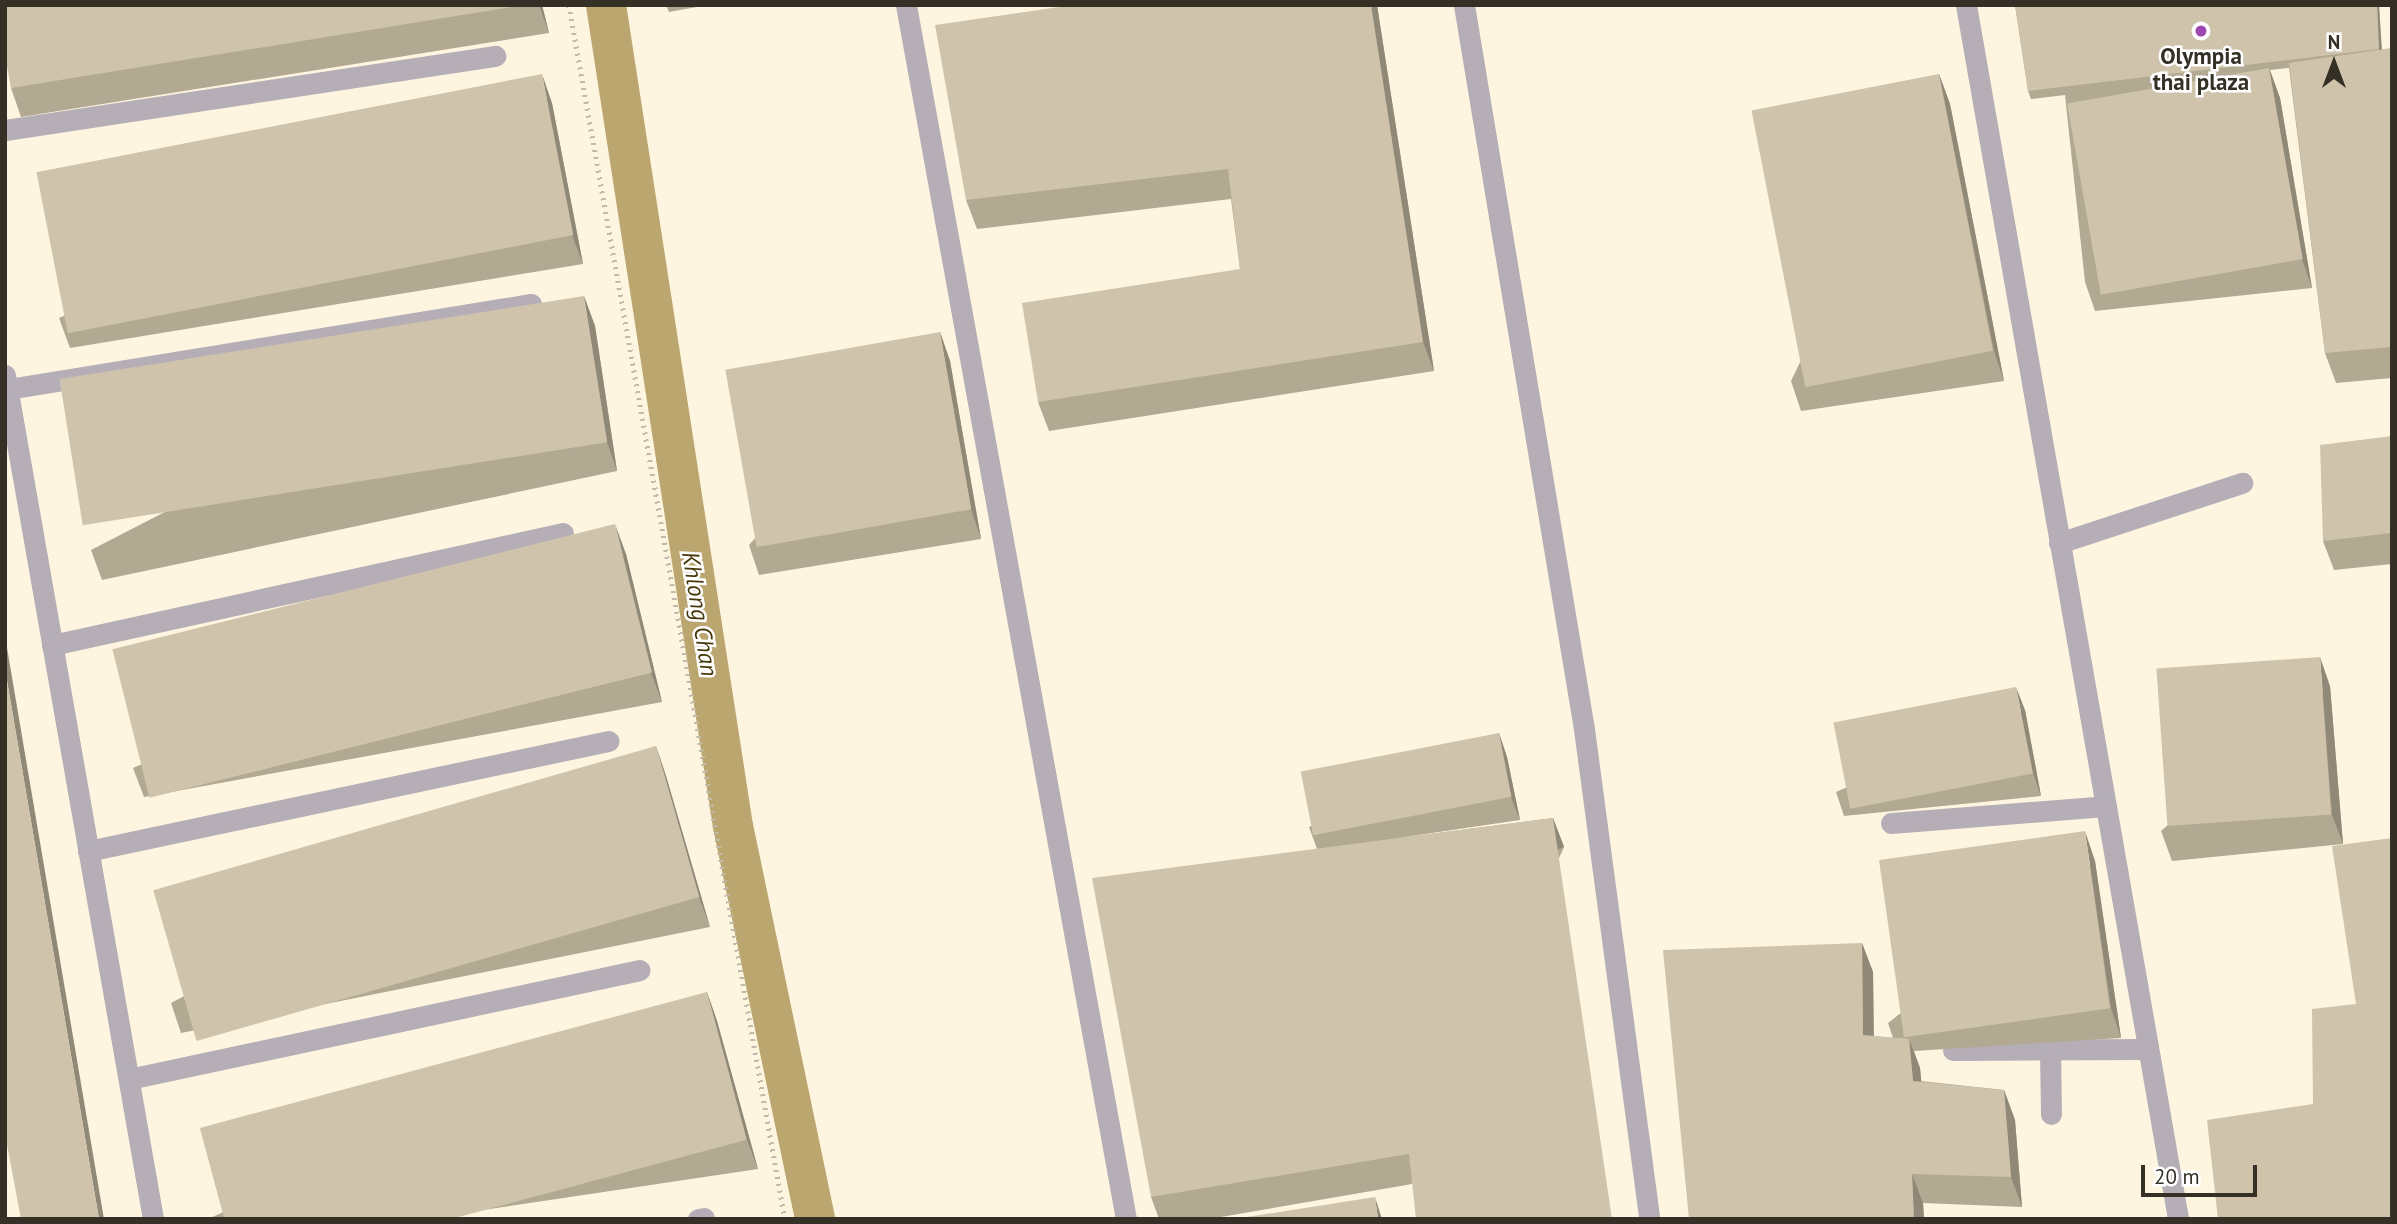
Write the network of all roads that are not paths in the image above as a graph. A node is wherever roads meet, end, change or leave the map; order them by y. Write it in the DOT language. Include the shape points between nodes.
graph roads {
  1 [pos="906,5"];
  2 [pos="1464,5"];
  3 [pos="1966,5"];
  4 [pos="495,56"];
  5 [pos="5,130"];
  6 [pos="531,304"];
  7 [pos="6,382"];
  8 [pos="2242,483"];
  9 [pos="563,533"];
  10 [pos="2059,543"];
  11 [pos="52,645"];
  12 [pos="608,741"];
  13 [pos="2105,806"];
  14 [pos="1891,823"];
  15 [pos="88,850"];
  16 [pos="640,970"];
  17 [pos="2148,1049"];
  18 [pos="1953,1050"];
  19 [pos="2050,1050"];
  20 [pos="129,1079"];
  21 [pos="2051,1115"];
  22 [pos="704,1218"];
  23 [pos="153,1219"];
  24 [pos="698,1219"];
  25 [pos="1126,1219"];
  26 [pos="1649,1219"];
  27 [pos="2178,1219"];
  1 -- 25 [label="street"];
  2 -- 26 [label="street" via="1582,716"];
  3 -- 10 [label="street"];
  4 -- 5 [label="street"];
  6 -- 7 [label="street"];
  7 -- 11 [label="street"];
  8 -- 10 [label="street"];
  9 -- 11 [label="street"];
  10 -- 13 [label="street"];
  11 -- 15 [label="street"];
  12 -- 15 [label="street"];
  13 -- 14 [label="street"];
  13 -- 17 [label="street"];
  15 -- 20 [label="street"];
  16 -- 20 [label="street"];
  17 -- 19 [label="street"];
  17 -- 27 [label="street"];
  18 -- 19 [label="street"];
  19 -- 21 [label="street"];
  20 -- 23 [label="street"];
  22 -- 24 [label="street"];
}
